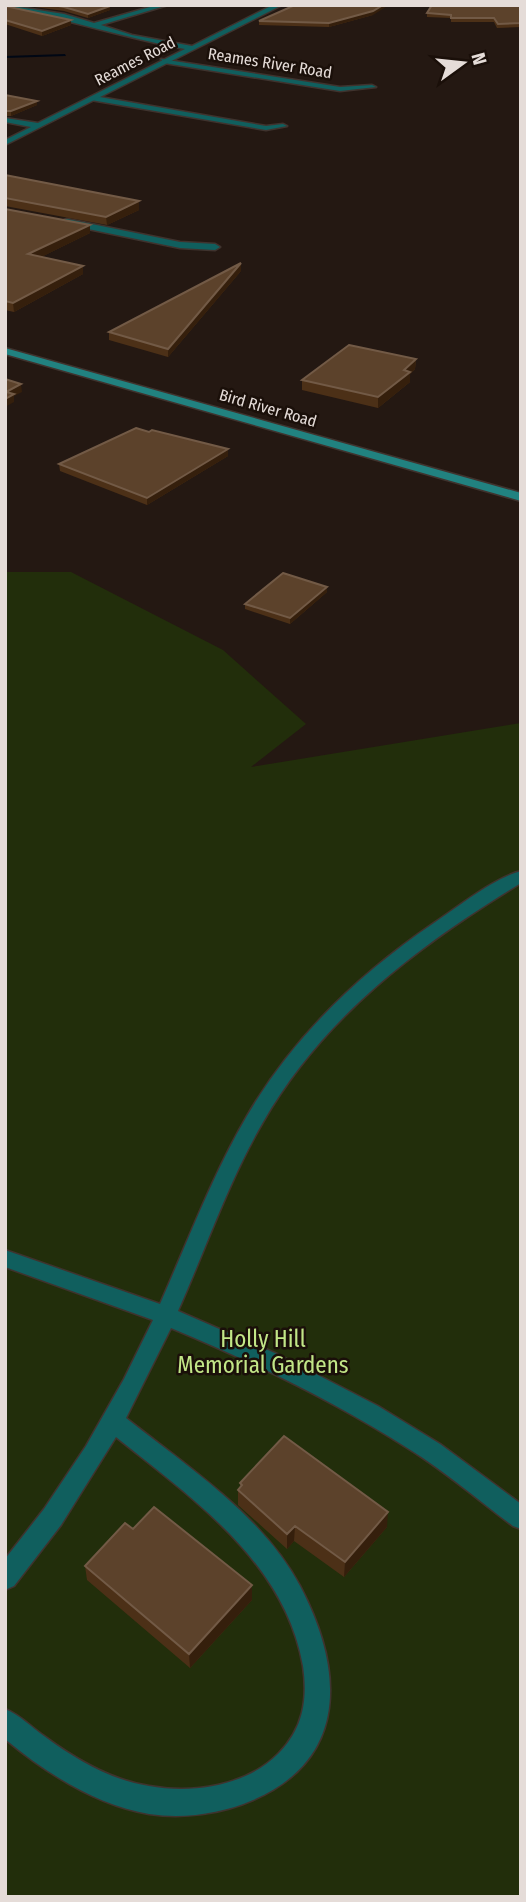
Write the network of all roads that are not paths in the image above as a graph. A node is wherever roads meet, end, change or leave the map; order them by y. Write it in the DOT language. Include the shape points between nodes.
graph roads {
  1 [pos="165,5"];
  2 [pos="279,5"];
  3 [pos="5,6"];
  4 [pos="95,25"];
  5 [pos="190,48"];
  6 [pos="164,61"];
  7 [pos="372,87"];
  8 [pos="94,98"];
  9 [pos="5,120"];
  10 [pos="38,126"];
  11 [pos="283,126"];
  12 [pos="5,144"];
  13 [pos="50,219"];
  14 [pos="215,247"];
  15 [pos="5,351"];
  16 [pos="521,497"];
  17 [pos="521,876"];
  18 [pos="5,1258"];
  19 [pos="166,1316"];
  20 [pos="114,1422"];
  21 [pos="521,1518"];
  22 [pos="5,1578"];
  23 [pos="5,1722"];
  1 -- 4 [label="street"];
  2 -- 5 [label="street, Reames Road"];
  3 -- 4 [label="street"];
  4 -- 5 [label="street"];
  5 -- 6 [label="street, Reames Road"];
  6 -- 7 [label="street, Reames River Road" via="340,89"];
  6 -- 8 [label="street, Reames Road"];
  8 -- 10 [label="street, Reames Road"];
  8 -- 11 [label="street" via="266,128"];
  9 -- 10 [label="street"];
  10 -- 12 [label="street, Reames Road"];
  13 -- 14 [label="street" via="180,245"];
  15 -- 16 [label="street, Bird River Road"];
  17 -- 19 [label="street" via="451,917 365,982 290,1064 215,1201"];
  18 -- 19 [label="street"];
  19 -- 20 [label="street"];
  19 -- 21 [label="street" via="339,1396 420,1443"];
  20 -- 22 [label="street" via="69,1496"];
  20 -- 23 [label="street" via="206,1497 281,1577 300,1615 314,1664 318,1705 309,1734 272,1776 238,1794 188,1803 148,1800 89,1782"];
}
